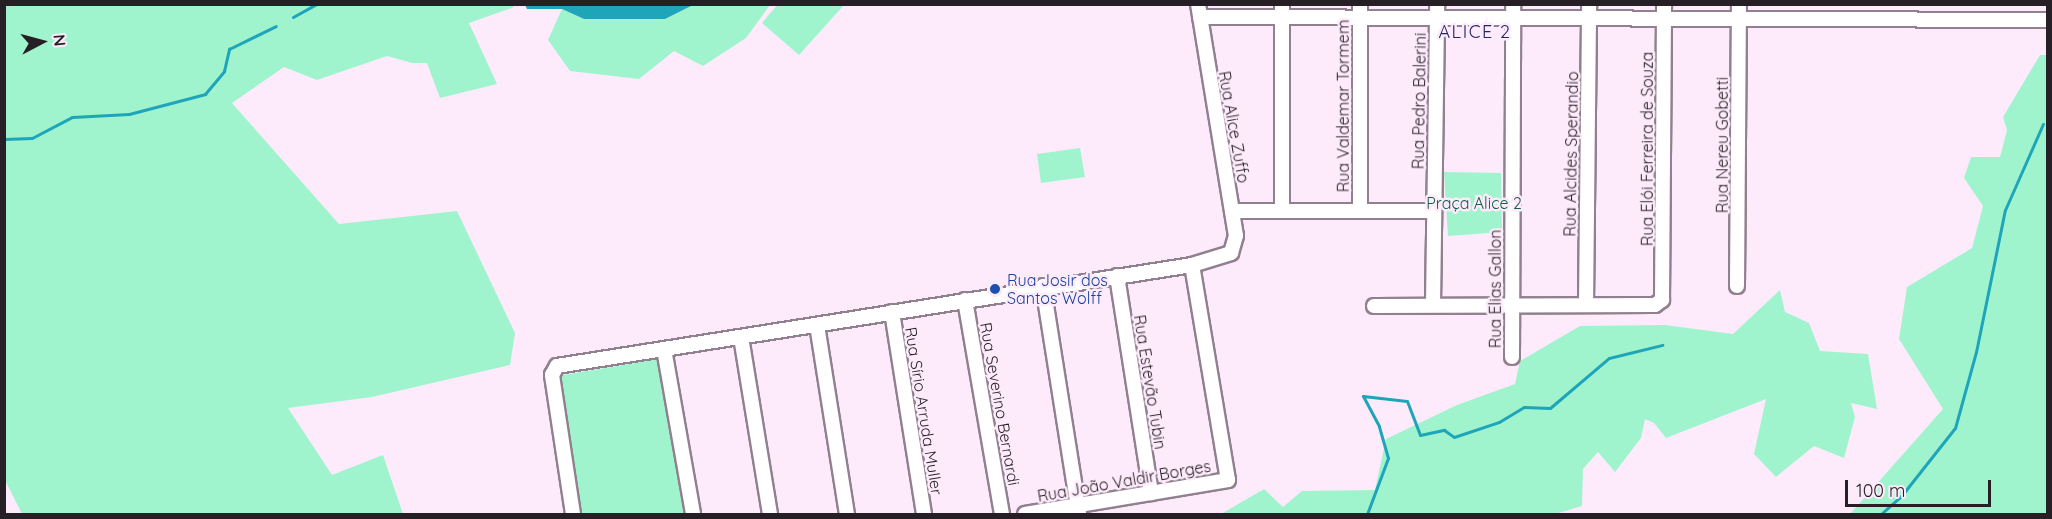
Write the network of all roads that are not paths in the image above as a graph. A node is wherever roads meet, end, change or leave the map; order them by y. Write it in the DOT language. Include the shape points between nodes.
graph roads {
  1 [pos="1664,4"];
  2 [pos="1817,10"];
  3 [pos="1199,11"];
  4 [pos="1282,11"];
  5 [pos="1360,11"];
  6 [pos="1437,11"];
  7 [pos="1513,11"];
  8 [pos="1739,11"];
  9 [pos="1895,11"];
  10 [pos="1970,11"];
  11 [pos="1589,12"];
  12 [pos="1664,19"];
  13 [pos="2048,20"];
  14 [pos="1360,208"];
  15 [pos="1282,209"];
  16 [pos="1232,211"];
  17 [pos="1434,211"];
  18 [pos="1192,265"];
  19 [pos="1117,276"];
  20 [pos="1043,286"];
  21 [pos="1737,286"];
  22 [pos="965,300"];
  23 [pos="1511,304"];
  24 [pos="1586,304"];
  25 [pos="1433,305"];
  26 [pos="1374,306"];
  27 [pos="892,312"];
  28 [pos="818,325"];
  29 [pos="741,337"];
  30 [pos="664,349"];
  31 [pos="1512,357"];
  32 [pos="1151,493"];
  33 [pos="1079,511"];
  34 [pos="573,514"];
  35 [pos="693,514"];
  36 [pos="771,514"];
  37 [pos="847,514"];
  38 [pos="924,514"];
  39 [pos="1002,514"];
  40 [pos="1025,514"];
  1 -- 12 [label="street, Rua Elói Ferreira de Souza"];
  2 -- 8 [label="street"];
  2 -- 9 [label="street"];
  3 -- 4 [label="street"];
  3 -- 16 [label="street, Rua Alice Zuffo"];
  4 -- 5 [label="street"];
  4 -- 15 [label="street"];
  5 -- 6 [label="street"];
  5 -- 14 [label="street, Rua Valdemar Tormem"];
  6 -- 7 [label="street"];
  6 -- 17 [label="street, Rua Pedro Balerini"];
  7 -- 11 [label="street"];
  7 -- 23 [label="street, Rua Elias Gallon"];
  8 -- 12 [label="street"];
  8 -- 21 [label="street, Rua Nereu Gobetti"];
  9 -- 10 [label="street"];
  10 -- 13 [label="street"];
  11 -- 12 [label="street"];
  11 -- 24 [label="street, Rua Alcides Sperandio"];
  12 -- 24 [label="street, Rua Elói Ferreira de Souza" via="1664,293 1655,305"];
  14 -- 15 [label="street"];
  14 -- 17 [label="street"];
  15 -- 16 [label="street"];
  16 -- 18 [label="street, Rua Alice Zuffo" via="1236,236 1231,253"];
  17 -- 25 [label="street, Rua Pedro Balerini"];
  18 -- 19 [label="street"];
  18 -- 32 [label="street, Rua João Valdir Borges" via="1228,480"];
  19 -- 20 [label="street"];
  19 -- 32 [label="street, Rua Estevão Tubin"];
  20 -- 22 [label="street"];
  20 -- 33 [label="street"];
  22 -- 27 [label="street"];
  22 -- 39 [label="street, Rua Severino Bernardi"];
  23 -- 24 [label="street"];
  23 -- 25 [label="street"];
  23 -- 31 [label="street, Rua Elias Gallon"];
  25 -- 26 [label="street"];
  27 -- 28 [label="street"];
  27 -- 38 [label="street, Rua Sírio Arruda Muller"];
  28 -- 29 [label="street"];
  28 -- 37 [label="street"];
  29 -- 30 [label="street"];
  29 -- 36 [label="street"];
  30 -- 34 [label="street" via="557,366 552,375"];
  30 -- 35 [label="street"];
  32 -- 33 [label="street, Rua João Valdir Borges"];
  33 -- 40 [label="street, Rua João Valdir Borges"];
}
